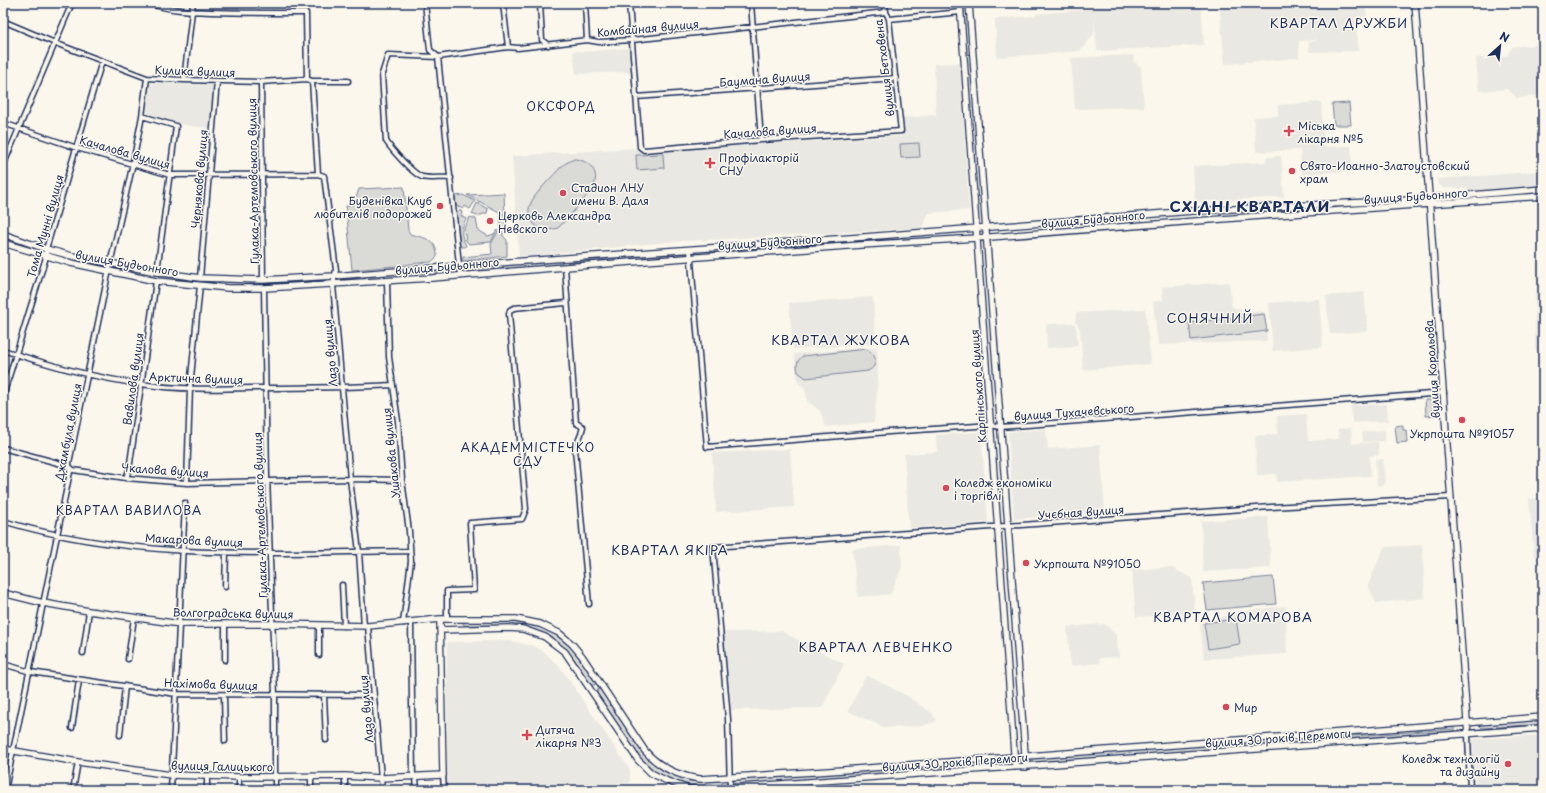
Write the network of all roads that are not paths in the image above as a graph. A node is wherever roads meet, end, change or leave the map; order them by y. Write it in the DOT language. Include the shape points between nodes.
graph roads {
  1 [pos="72,3"];
  2 [pos="147,3"];
  3 [pos="193,3"];
  4 [pos="425,3"];
  5 [pos="503,3"];
  6 [pos="540,3"];
  7 [pos="585,3"];
  8 [pos="629,3"];
  9 [pos="751,3"];
  10 [pos="885,3"];
  11 [pos="960,3"];
  12 [pos="969,3"];
  13 [pos="1415,3"];
  14 [pos="192,11"];
  15 [pos="886,12"];
  16 [pos="961,12"];
  17 [pos="889,19"];
  18 [pos="3,21"];
  19 [pos="753,27"];
  20 [pos="588,40"];
  21 [pos="632,40"];
  22 [pos="56,43"];
  23 [pos="548,45"];
  24 [pos="508,47"];
  25 [pos="438,57"];
  26 [pos="102,61"];
  27 [pos="147,78"];
  28 [pos="896,78"];
  29 [pos="184,80"];
  30 [pos="309,80"];
  31 [pos="217,81"];
  32 [pos="261,82"];
  33 [pos="348,82"];
  34 [pos="758,89"];
  35 [pos="636,97"];
  36 [pos="142,116"];
  37 [pos="3,124"];
  38 [pos="19,130"];
  39 [pos="901,131"];
  40 [pos="761,140"];
  41 [pos="77,148"];
  42 [pos="133,163"];
  43 [pos="3,166"];
  44 [pos="263,174"];
  45 [pos="318,174"];
  46 [pos="170,175"];
  47 [pos="208,175"];
  48 [pos="451,178"];
  49 [pos="1543,189"];
  50 [pos="1543,196"];
  51 [pos="1429,198"];
  52 [pos="1430,205"];
  53 [pos="986,227"];
  54 [pos="976,228"];
  55 [pos="3,234"];
  56 [pos="977,238"];
  57 [pos="986,238"];
  58 [pos="3,243"];
  59 [pos="46,249"];
  60 [pos="690,250"];
  61 [pos="46,257"];
  62 [pos="564,258"];
  63 [pos="691,258"];
  64 [pos="110,264"];
  65 [pos="460,266"];
  66 [pos="565,267"];
  67 [pos="109,272"];
  68 [pos="157,272"];
  69 [pos="460,275"];
  70 [pos="334,276"];
  71 [pos="200,278"];
  72 [pos="263,280"];
  73 [pos="156,281"];
  74 [pos="387,281"];
  75 [pos="200,285"];
  76 [pos="333,285"];
  77 [pos="264,288"];
  78 [pos="566,303"];
  79 [pos="3,350"];
  80 [pos="16,354"];
  81 [pos="88,375"];
  82 [pos="142,385"];
  83 [pos="392,386"];
  84 [pos="190,388"];
  85 [pos="265,388"];
  86 [pos="343,388"];
  87 [pos="1444,393"];
  88 [pos="3,396"];
  89 [pos="991,425"];
  90 [pos="1000,427"];
  91 [pos="3,448"];
  92 [pos="69,466"];
  93 [pos="126,478"];
  94 [pos="350,479"];
  95 [pos="402,480"];
  96 [pos="267,481"];
  97 [pos="187,483"];
  98 [pos="1451,497"];
  99 [pos="185,503"];
  100 [pos="3,521"];
  101 [pos="1008,526"];
  102 [pos="998,527"];
  103 [pos="57,536"];
  104 [pos="183,551"];
  105 [pos="410,551"];
  106 [pos="226,552"];
  107 [pos="270,552"];
  108 [pos="359,552"];
  109 [pos="342,585"];
  110 [pos="225,587"];
  111 [pos="3,593"];
  112 [pos="43,603"];
  113 [pos="589,604"];
  114 [pos="89,611"];
  115 [pos="134,618"];
  116 [pos="444,619"];
  117 [pos="411,622"];
  118 [pos="403,623"];
  119 [pos="180,624"];
  120 [pos="225,624"];
  121 [pos="273,624"];
  122 [pos="319,625"];
  123 [pos="344,626"];
  124 [pos="366,626"];
  125 [pos="440,630"];
  126 [pos="82,653"];
  127 [pos="319,655"];
  128 [pos="128,659"];
  129 [pos="225,660"];
  130 [pos="3,664"];
  131 [pos="28,671"];
  132 [pos="79,680"];
  133 [pos="125,686"];
  134 [pos="176,694"];
  135 [pos="224,695"];
  136 [pos="275,695"];
  137 [pos="373,695"];
  138 [pos="324,696"];
  139 [pos="1543,717"];
  140 [pos="1467,723"];
  141 [pos="72,728"];
  142 [pos="1543,728"];
  143 [pos="1468,734"];
  144 [pos="120,735"];
  145 [pos="326,740"];
  146 [pos="225,741"];
  147 [pos="3,748"];
  148 [pos="13,751"];
  149 [pos="1014,756"];
  150 [pos="1025,756"];
  151 [pos="78,762"];
  152 [pos="1026,767"];
  153 [pos="1015,768"];
  154 [pos="171,775"];
  155 [pos="443,775"];
  156 [pos="311,776"];
  157 [pos="344,776"];
  158 [pos="207,777"];
  159 [pos="239,777"];
  160 [pos="274,777"];
  161 [pos="415,777"];
  162 [pos="381,778"];
  163 [pos="730,778"];
  164 [pos="730,788"];
  165 [pos="5,790"];
  166 [pos="73,790"];
  167 [pos="171,790"];
  168 [pos="207,790"];
  169 [pos="239,790"];
  170 [pos="275,790"];
  171 [pos="311,790"];
  172 [pos="344,790"];
  173 [pos="382,790"];
  174 [pos="417,790"];
  175 [pos="444,790"];
  176 [pos="1470,790"];
  1 -- 22 [label="street"];
  2 -- 14 [label="street" via="161,8"];
  3 -- 14 [label="street"];
  4 -- 25 [label="street" via="430,50"];
  5 -- 24 [label="street"];
  6 -- 23 [label="street" via="542,40"];
  7 -- 20 [label="street"];
  8 -- 21 [label="street"];
  9 -- 19 [label="street"];
  10 -- 15 [label="street, вулиця Бетховена"];
  11 -- 16 [label="street, Карпінського вулиця"];
  12 -- 53 [label="street, Карпінського вулиця"];
  13 -- 51 [label="street, вулиця Корольова"];
  14 -- 29 [label="street"];
  14 -- 30 [label="street, Лазо вулиця" via="306,13"];
  15 -- 17 [label="street, вулиця Бетховена"];
  15 -- 19 [label="street, Комбайная вулиця"];
  16 -- 17 [label="street"];
  16 -- 54 [label="street, Карпінського вулиця"];
  17 -- 28 [label="street, вулиця Бетховена"];
  18 -- 22 [label="street, Кулика вулиця"];
  19 -- 21 [label="street, Комбайная вулиця"];
  19 -- 34 [label="street"];
  20 -- 21 [label="street, Комбайная вулиця"];
  20 -- 23 [label="street, Комбайная вулиця"];
  21 -- 35 [label="street"];
  22 -- 26 [label="street, Кулика вулиця"];
  22 -- 38 [label="street"];
  23 -- 24 [label="street, Комбайная вулиця"];
  24 -- 25 [label="street, Комбайная вулиця"];
  25 -- 48 [label="street"];
  25 -- 48 [label="street, Комбайная вулиця" via="388,55 382,74 386,141 390,148 422,177"];
  26 -- 27 [label="street, Кулика вулиця"];
  26 -- 41 [label="street, Тома Мунні вулиця"];
  27 -- 29 [label="street, Кулика вулиця"];
  27 -- 36 [label="street, Джамбула вулиця"];
  28 -- 34 [label="street, Баумана вулиця"];
  28 -- 39 [label="street, вулиця Бетховена"];
  29 -- 31 [label="street, Кулика вулиця"];
  30 -- 32 [label="street, Кулика вулиця"];
  30 -- 33 [label="street, Кулика вулиця"];
  30 -- 45 [label="street, Лазо вулиця"];
  31 -- 32 [label="street, Кулика вулиця"];
  31 -- 47 [label="street, Чернякова вулиця"];
  32 -- 44 [label="street, Гулака-Артемовського вулиця"];
  34 -- 35 [label="street, Баумана вулиця"];
  34 -- 40 [label="street"];
  35 -- 40 [label="street, Качалова вулиця" via="642,149"];
  36 -- 42 [label="street, Джамбула вулиця"];
  36 -- 46 [label="street" via="176,126"];
  37 -- 38 [label="street, Качалова вулиця"];
  38 -- 41 [label="street, Качалова вулиця"];
  38 -- 43 [label="street"];
  39 -- 40 [label="street, Качалова вулиця"];
  41 -- 42 [label="street, Качалова вулиця"];
  41 -- 59 [label="street, Тома Мунні вулиця"];
  42 -- 46 [label="street, Качалова вулиця"];
  42 -- 64 [label="street, Джамбула вулиця"];
  44 -- 45 [label="street, Качалова вулиця"];
  44 -- 47 [label="street, Качалова вулиця"];
  44 -- 72 [label="street, Гулака-Артемовського вулиця"];
  45 -- 70 [label="street, Лазо вулиця" via="324,176 336,270"];
  46 -- 47 [label="street, Качалова вулиця"];
  46 -- 68 [label="street"];
  47 -- 71 [label="street, Чернякова вулиця"];
  48 -- 65 [label="street"];
  49 -- 51 [label="street, вулиця Будьонного"];
  50 -- 52 [label="street, вулиця Будьонного"];
  51 -- 52 [label="street, вулиця Корольова"];
  51 -- 53 [label="street, вулиця Будьонного" via="1193,211"];
  52 -- 57 [label="street, вулиця Будьонного"];
  52 -- 87 [label="street, вулиця Корольова"];
  53 -- 54 [label="street, вулиця Будьонного"];
  53 -- 57 [label="street, Карпінського вулиця"];
  54 -- 56 [label="street, Карпінського вулиця"];
  54 -- 60 [label="street, вулиця Будьонного"];
  55 -- 59 [label="street, вулиця Будьонного"];
  56 -- 57 [label="street, вулиця Будьонного"];
  56 -- 63 [label="street, вулиця Будьонного"];
  56 -- 89 [label="street, Карпінського вулиця"];
  57 -- 90 [label="street, Карпінського вулиця"];
  58 -- 61 [label="street, вулиця Будьонного"];
  59 -- 61 [label="street, Тома Мунні вулиця"];
  59 -- 64 [label="street, вулиця Будьонного"];
  60 -- 62 [label="street, вулиця Будьонного"];
  60 -- 63 [label="street"];
  61 -- 67 [label="street, вулиця Будьонного"];
  61 -- 80 [label="street, Тома Мунні вулиця"];
  62 -- 65 [label="street, вулиця Будьонного"];
  62 -- 66 [label="street"];
  63 -- 66 [label="street, вулиця Будьонного"];
  63 -- 89 [label="street, вулиця Тухачевського" via="706,447"];
  64 -- 67 [label="street, Джамбула вулиця"];
  64 -- 68 [label="street, вулиця Будьонного"];
  65 -- 69 [label="street"];
  65 -- 70 [label="street, вулиця Будьонного"];
  66 -- 69 [label="street, вулиця Будьонного"];
  66 -- 78 [label="street"];
  67 -- 73 [label="street, вулиця Будьонного"];
  67 -- 81 [label="street, Джамбула вулиця"];
  68 -- 71 [label="street, вулиця Будьонного"];
  69 -- 74 [label="street, вулиця Будьонного"];
  70 -- 72 [label="street, вулиця Будьонного"];
  70 -- 76 [label="street, Лазо вулиця"];
  71 -- 72 [label="street, вулиця Будьонного"];
  73 -- 75 [label="street, вулиця Будьонного"];
  73 -- 82 [label="street, Вавилова вулиця"];
  74 -- 76 [label="street, вулиця Будьонного"];
  74 -- 83 [label="street, Ушакова вулиця"];
  75 -- 77 [label="street, вулиця Будьонного"];
  75 -- 84 [label="street"];
  76 -- 77 [label="street, вулиця Будьонного"];
  76 -- 86 [label="street, Лазо вулиця"];
  77 -- 85 [label="street, Гулака-Артемовського вулиця"];
  78 -- 113 [label="street" via="576,423 583,427 575,449"];
  78 -- 116 [label="street" via="510,310 526,509 522,519 470,523 474,590 447,591"];
  79 -- 80 [label="street, Арктична вулиця"];
  80 -- 81 [label="street, Арктична вулиця"];
  80 -- 88 [label="street, Тома Мунні вулиця"];
  81 -- 82 [label="street, Арктична вулиця"];
  81 -- 92 [label="street, Джамбула вулиця"];
  82 -- 84 [label="street, Арктична вулиця"];
  82 -- 93 [label="street, Вавилова вулиця"];
  83 -- 86 [label="street, Арктична вулиця"];
  83 -- 95 [label="street, Ушакова вулиця" via="398,421"];
  84 -- 85 [label="street, Арктична вулиця"];
  84 -- 97 [label="street"];
  85 -- 86 [label="street, Арктична вулиця"];
  85 -- 96 [label="street, Гулака-Артемовського вулиця"];
  86 -- 94 [label="street, Лазо вулиця"];
  87 -- 90 [label="street, вулиця Тухачевського"];
  87 -- 98 [label="street, вулиця Корольова"];
  89 -- 90 [label="street, вулиця Тухачевського"];
  89 -- 102 [label="street, Карпінського вулиця"];
  90 -- 101 [label="street, Карпінського вулиця"];
  91 -- 92 [label="street, Чкалова вулиця"];
  92 -- 93 [label="street, Чкалова вулиця" via="73,470"];
  92 -- 103 [label="street, Джамбула вулиця"];
  93 -- 97 [label="street, Чкалова вулиця"];
  94 -- 95 [label="street, Чкалова вулиця"];
  94 -- 96 [label="street, Чкалова вулиця"];
  94 -- 108 [label="street, Лазо вулиця"];
  95 -- 105 [label="street, Ушакова вулиця"];
  96 -- 97 [label="street, Чкалова вулиця"];
  96 -- 107 [label="street, Гулака-Артемовського вулиця"];
  98 -- 101 [label="street, Учєбная вулиця"];
  98 -- 140 [label="street, вулиця Корольова"];
  99 -- 104 [label="street"];
  100 -- 103 [label="street, Макарова вулиця"];
  101 -- 102 [label="street, Учєбная вулиця"];
  101 -- 150 [label="street, Карпінського вулиця"];
  102 -- 149 [label="street, Карпінського вулиця"];
  102 -- 163 [label="street, Учєбная вулиця" via="713,547 728,720"];
  103 -- 104 [label="street, Макарова вулиця"];
  103 -- 112 [label="street, Джамбула вулиця"];
  104 -- 106 [label="street, Макарова вулиця"];
  104 -- 119 [label="street"];
  105 -- 108 [label="street, Макарова вулиця"];
  105 -- 118 [label="street, Ушакова вулиця"];
  106 -- 107 [label="street, Макарова вулиця"];
  106 -- 110 [label="street"];
  107 -- 108 [label="street, Макарова вулиця"];
  107 -- 121 [label="street, Гулака-Артемовського вулиця"];
  108 -- 124 [label="street, Лазо вулиця"];
  109 -- 123 [label="street"];
  111 -- 112 [label="street, Волгоградська вулиця"];
  112 -- 114 [label="street, Волгоградська вулиця"];
  112 -- 131 [label="street, Джамбула вулиця"];
  114 -- 115 [label="street, Волгоградська вулиця"];
  114 -- 126 [label="street"];
  115 -- 119 [label="street, Волгоградська вулиця"];
  115 -- 128 [label="street"];
  116 -- 117 [label="street, Волгоградська вулиця"];
  116 -- 125 [label="street"];
  116 -- 163 [label="street, вулиця 30 років Перемоги" via="516,619 540,624 559,634 582,656 653,760 689,778"];
  117 -- 118 [label="street, Волгоградська вулиця"];
  117 -- 161 [label="street"];
  118 -- 124 [label="street, Волгоградська вулиця"];
  119 -- 120 [label="street, Волгоградська вулиця"];
  119 -- 134 [label="street"];
  120 -- 121 [label="street, Волгоградська вулиця"];
  120 -- 129 [label="street"];
  121 -- 122 [label="street, Волгоградська вулиця"];
  121 -- 136 [label="street, Гулака-Артемовського вулиця"];
  122 -- 123 [label="street, Волгоградська вулиця"];
  122 -- 127 [label="street"];
  123 -- 124 [label="street, Волгоградська вулиця"];
  124 -- 137 [label="street, Лазо вулиця"];
  125 -- 155 [label="street"];
  125 -- 164 [label="street, вулиця 30 років Перемоги" via="508,628 523,629 545,637 565,652 638,760 651,773 689,789"];
  130 -- 131 [label="street, Нахімова вулиця"];
  131 -- 132 [label="street, Нахімова вулиця"];
  131 -- 148 [label="street, Джамбула вулиця"];
  132 -- 133 [label="street, Нахімова вулиця"];
  132 -- 141 [label="street"];
  133 -- 134 [label="street, Нахімова вулиця"];
  133 -- 144 [label="street"];
  134 -- 135 [label="street, Нахімова вулиця"];
  134 -- 154 [label="street"];
  135 -- 136 [label="street, Нахімова вулиця"];
  135 -- 146 [label="street"];
  136 -- 138 [label="street, Нахімова вулиця"];
  136 -- 160 [label="street, Гулака-Артемовського вулиця"];
  137 -- 138 [label="street, Нахімова вулиця"];
  137 -- 162 [label="street, Лазо вулиця"];
  138 -- 145 [label="street"];
  139 -- 140 [label="street, вулиця 30 років Перемоги"];
  140 -- 143 [label="street, вулиця Корольова"];
  140 -- 150 [label="street, вулиця 30 років Перемоги"];
  142 -- 143 [label="street, вулиця 30 років Перемоги"];
  143 -- 152 [label="street, вулиця 30 років Перемоги"];
  143 -- 176 [label="street"];
  147 -- 148 [label="street, вулиця Галицького"];
  148 -- 151 [label="street, вулиця Галицького"];
  148 -- 165 [label="street, Джамбула вулиця"];
  149 -- 150 [label="street, вулиця 30 років Перемоги"];
  149 -- 153 [label="street, Карпінського вулиця"];
  149 -- 163 [label="street, вулиця 30 років Перемоги"];
  150 -- 152 [label="street, Карпінського вулиця"];
  151 -- 154 [label="street, вулиця Галицького"];
  151 -- 166 [label="street"];
  152 -- 153 [label="street, вулиця 30 років Перемоги"];
  153 -- 164 [label="street, вулиця 30 років Перемоги"];
  154 -- 158 [label="street, вулиця Галицького"];
  154 -- 167 [label="street"];
  155 -- 161 [label="street, вулиця Галицького"];
  155 -- 175 [label="street"];
  156 -- 157 [label="street, вулиця Галицького"];
  156 -- 160 [label="street, вулиця Галицького"];
  156 -- 171 [label="street"];
  157 -- 162 [label="street, вулиця Галицького"];
  157 -- 172 [label="street"];
  158 -- 159 [label="street, вулиця Галицького"];
  158 -- 168 [label="street"];
  159 -- 160 [label="street, вулиця Галицького"];
  159 -- 169 [label="street"];
  160 -- 170 [label="street, Гулака-Артемовського вулиця"];
  161 -- 162 [label="street, вулиця Галицького"];
  161 -- 174 [label="street"];
  162 -- 173 [label="street, Лазо вулиця"];
  163 -- 164 [label="street"];
}
